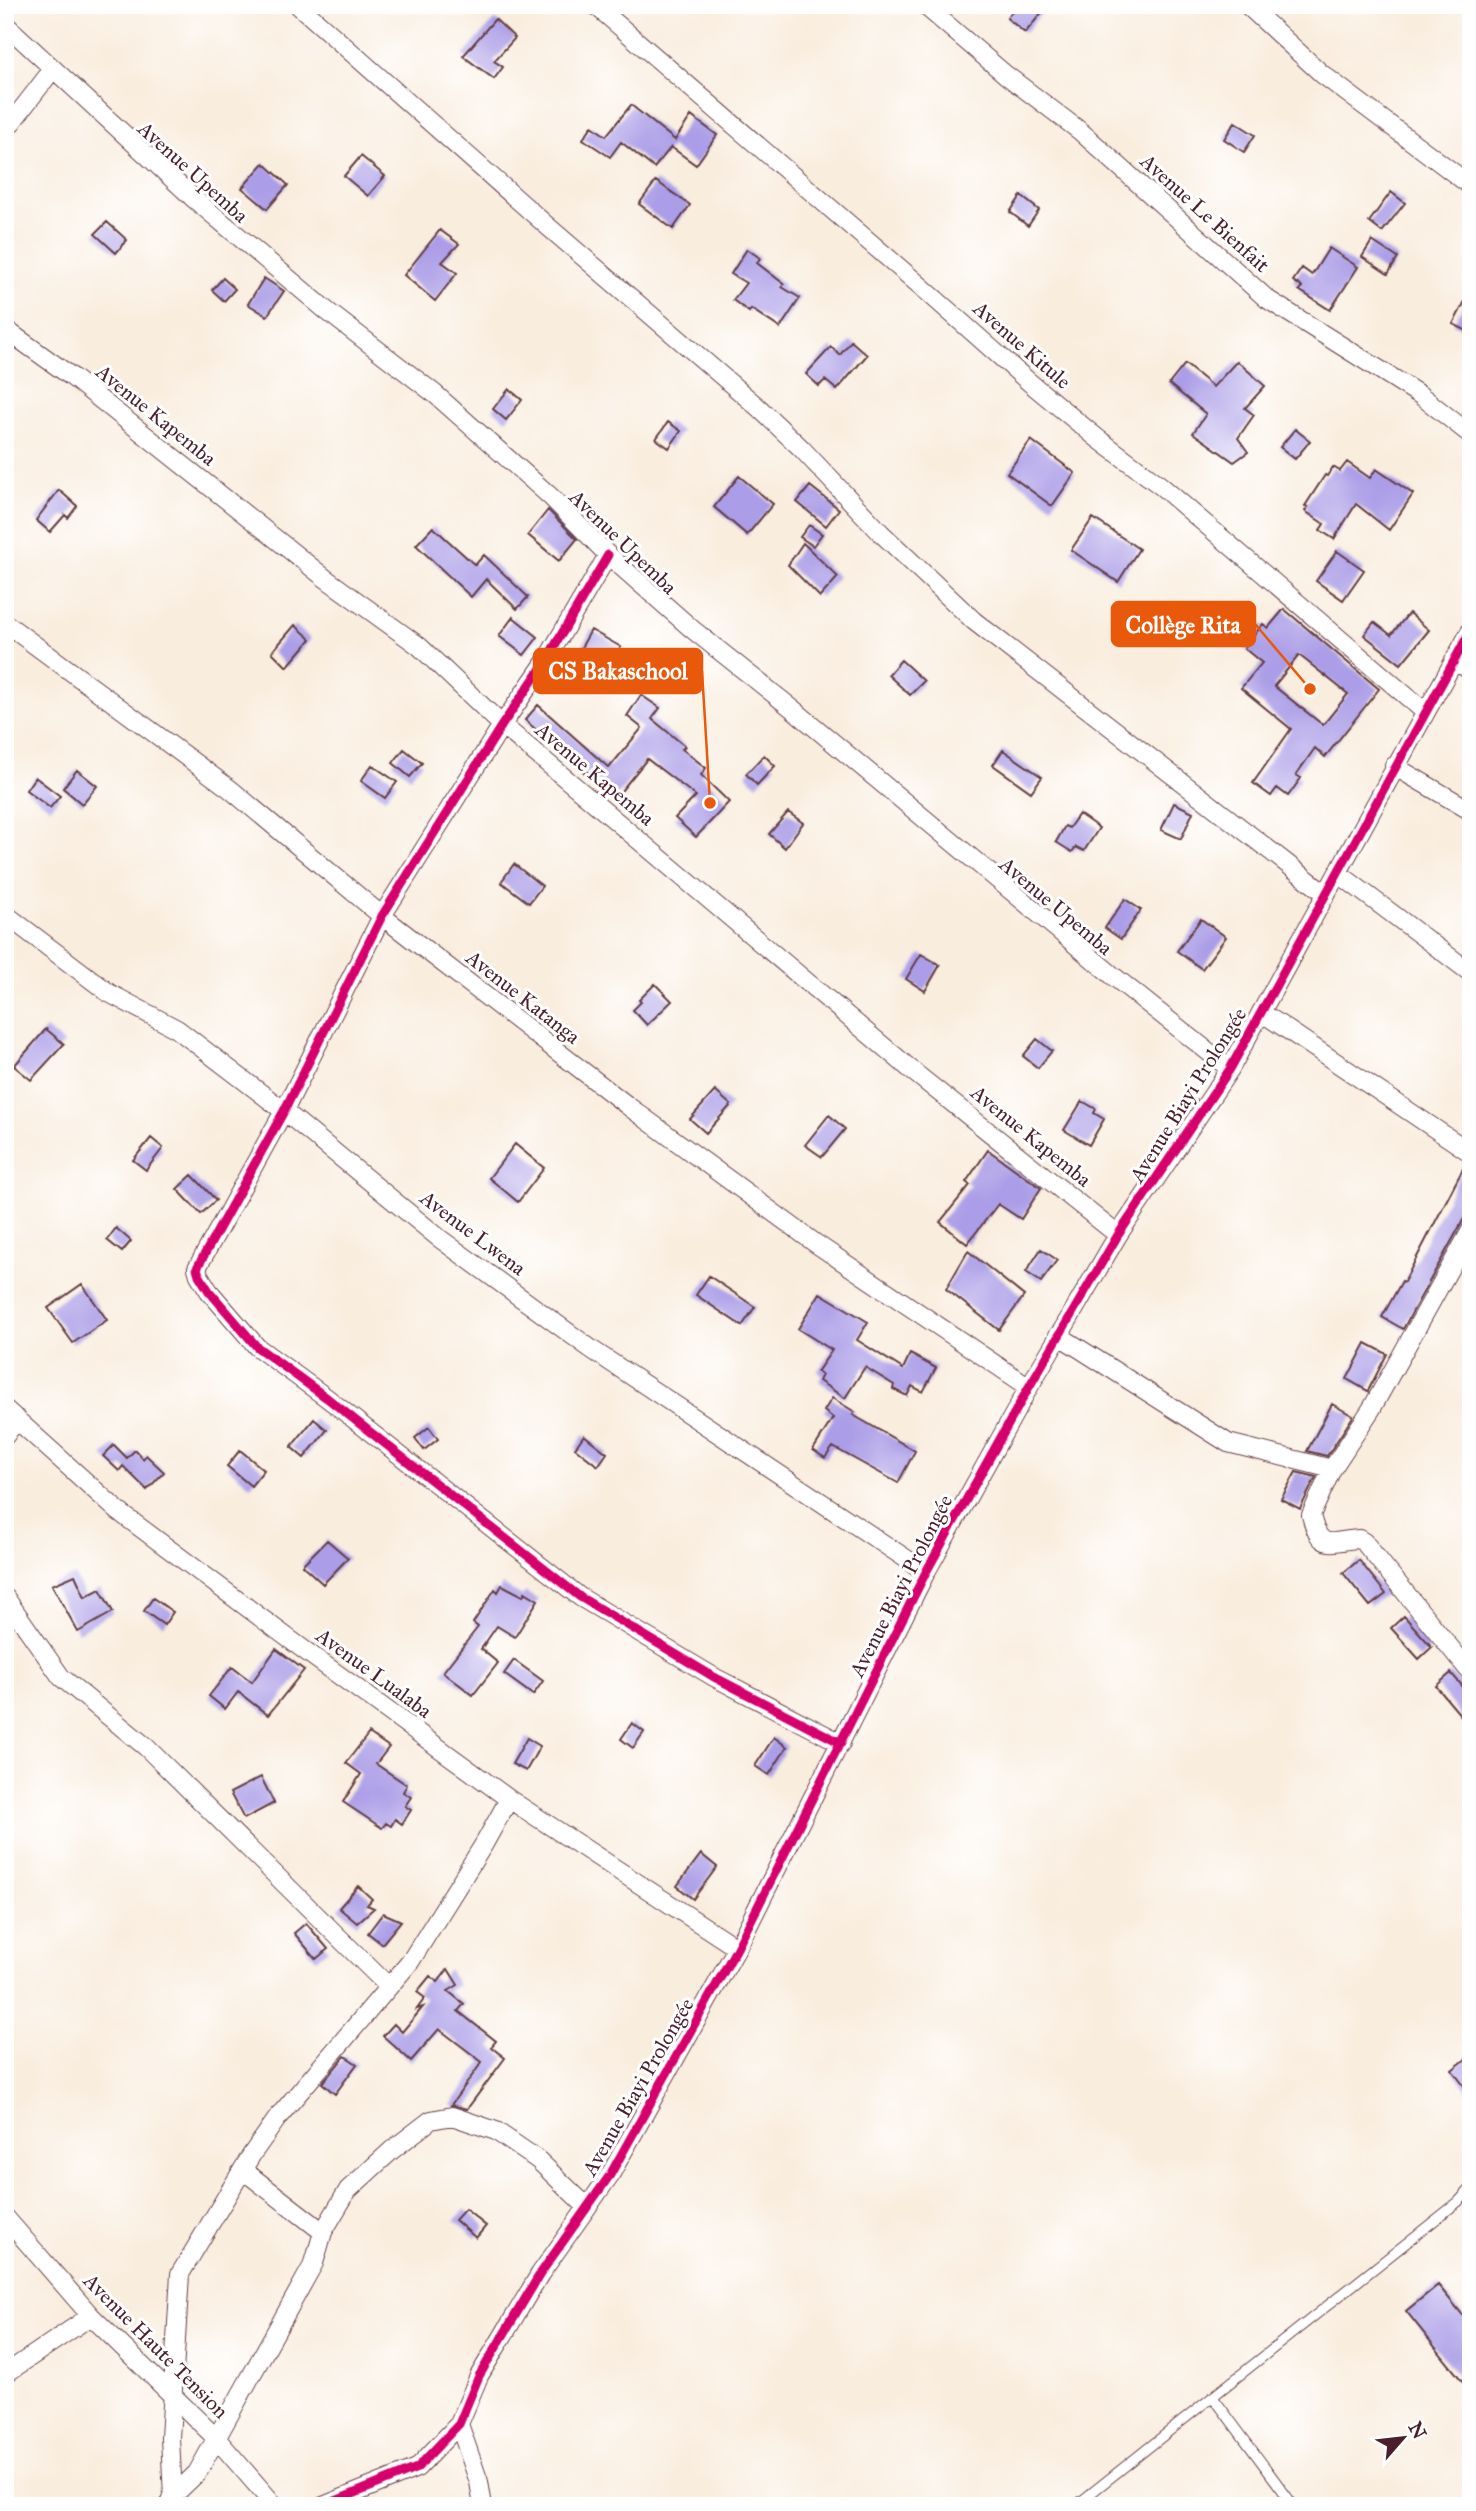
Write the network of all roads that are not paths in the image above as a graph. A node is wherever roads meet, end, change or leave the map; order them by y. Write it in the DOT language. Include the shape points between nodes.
graph roads {
  1 [pos="298,5"];
  2 [pos="595,5"];
  3 [pos="924,5"];
  4 [pos="1247,5"];
  5 [pos="5,24"];
  6 [pos="53,69"];
  7 [pos="5,131"];
  8 [pos="1471,186"];
  9 [pos="5,329"];
  10 [pos="1471,435"];
  11 [pos="608,555"];
  12 [pos="5,623"];
  13 [pos="1471,630"];
  14 [pos="1454,660"];
  15 [pos="1471,671"];
  16 [pos="1425,712"];
  17 [pos="502,725"];
  18 [pos="1394,766"];
  19 [pos="1471,811"];
  20 [pos="1338,873"];
  21 [pos="1326,894"];
  22 [pos="5,914"];
  23 [pos="382,916"];
  24 [pos="1471,973"];
  25 [pos="1261,1012"];
  26 [pos="1230,1069"];
  27 [pos="284,1111"];
  28 [pos="1471,1153"];
  29 [pos="1471,1230"];
  30 [pos="1118,1235"];
  31 [pos="1058,1335"];
  32 [pos="1028,1387"];
  33 [pos="11,1414"];
  34 [pos="5,1436"];
  35 [pos="1332,1469"];
  36 [pos="926,1572"];
  37 [pos="5,1597"];
  38 [pos="1471,1673"];
  39 [pos="841,1743"];
  40 [pos="509,1799"];
  41 [pos="737,1948"];
  42 [pos="389,1987"];
  43 [pos="243,2170"];
  44 [pos="1471,2188"];
  45 [pos="587,2207"];
  46 [pos="5,2217"];
  47 [pos="323,2232"];
  48 [pos="91,2316"];
  49 [pos="5,2374"];
  50 [pos="173,2397"];
  51 [pos="1213,2397"];
  52 [pos="459,2424"];
  53 [pos="216,2438"];
  54 [pos="171,2501"];
  55 [pos="1471,2502"];
  56 [pos="275,2506"];
  57 [pos="323,2506"];
  58 [pos="483,2506"];
  59 [pos="1075,2506"];
  60 [pos="1294,2506"];
  61 [pos="1466,2506"];
  1 -- 21 [label="street" via="759,408 974,621"];
  2 -- 16 [label="street, Avenue Kitule" via="1029,382 1161,486"];
  3 -- 10 [label="street, Avenue Le Bienfait" via="1080,131 1267,299 1420,395"];
  4 -- 8 [label="street" via="1322,74"];
  5 -- 6 [label="street, Avenue Upemba"];
  6 -- 7 [label="street"];
  6 -- 11 [label="street, Avenue Upemba" via="192,197 454,411"];
  9 -- 17 [label="street, Avenue Kapemba" via="419,646"];
  11 -- 17 [label="street"];
  11 -- 26 [label="street, Avenue Upemba" via="692,629"];
  12 -- 23 [label="street, Avenue Katanga" via="230,789"];
  13 -- 14 [label="street, Avenue Biayi Prolongée"];
  14 -- 15 [label="street"];
  14 -- 16 [label="street, Avenue Biayi Prolongée"];
  16 -- 18 [label="street, Avenue Biayi Prolongée"];
  17 -- 23 [label="street"];
  17 -- 30 [label="street, Avenue Kapemba" via="915,1073"];
  18 -- 19 [label="street"];
  18 -- 20 [label="street, Avenue Biayi Prolongée"];
  20 -- 21 [label="street, Avenue Biayi Prolongée"];
  20 -- 24 [label="street"];
  21 -- 25 [label="street, Avenue Biayi Prolongée"];
  22 -- 27 [label="street, Avenue Lwena" via="109,993 177,1029"];
  23 -- 27 [label="street"];
  23 -- 32 [label="street, Avenue Katanga" via="815,1243"];
  25 -- 26 [label="street, Avenue Biayi Prolongée"];
  25 -- 28 [label="street"];
  26 -- 30 [label="street, Avenue Biayi Prolongée"];
  27 -- 36 [label="street, Avenue Lwena" via="439,1238 580,1342"];
  27 -- 39 [label="street" via="197,1269 209,1292 249,1338 580,1597 715,1677"];
  29 -- 35 [label="street" via="1372,1408"];
  30 -- 31 [label="street, Avenue Biayi Prolongée"];
  31 -- 32 [label="street, Avenue Biayi Prolongée"];
  31 -- 35 [label="street" via="1228,1443"];
  32 -- 36 [label="street, Avenue Biayi Prolongée"];
  33 -- 34 [label="street"];
  33 -- 40 [label="street, Avenue Lualaba" via="118,1511"];
  35 -- 38 [label="street" via="1311,1515 1322,1538 1331,1544 1349,1539 1364,1542"];
  36 -- 39 [label="street, Avenue Biayi Prolongée"];
  37 -- 42 [label="street" via="61,1677 146,1747"];
  39 -- 41 [label="street, Avenue Biayi Prolongée"];
  40 -- 41 [label="street, Avenue Lualaba"];
  40 -- 42 [label="street" via="410,1962"];
  41 -- 45 [label="street, Avenue Biayi Prolongée" via="610,2175"];
  42 -- 43 [label="street" via="279,2116"];
  43 -- 47 [label="street"];
  43 -- 50 [label="street" via="180,2274"];
  44 -- 51 [label="lane"];
  45 -- 47 [label="street" via="538,2160 496,2131 452,2116 431,2120 392,2150 348,2190"];
  45 -- 52 [label="street, Avenue Biayi Prolongée" via="479,2375"];
  46 -- 48 [label="street, Avenue Haute Tension"];
  47 -- 53 [label="street" via="314,2263"];
  48 -- 49 [label="street"];
  48 -- 50 [label="street, Avenue Haute Tension"];
  50 -- 53 [label="street, Avenue Haute Tension"];
  50 -- 54 [label="street"];
  51 -- 59 [label="lane"];
  51 -- 60 [label="lane"];
  52 -- 57 [label="street, Avenue Biayi Prolongée" via="417,2468"];
  52 -- 58 [label="street"];
  53 -- 54 [label="street" via="197,2473"];
  53 -- 56 [label="street, Avenue Haute Tension"];
  55 -- 61 [label="lane"];
}
